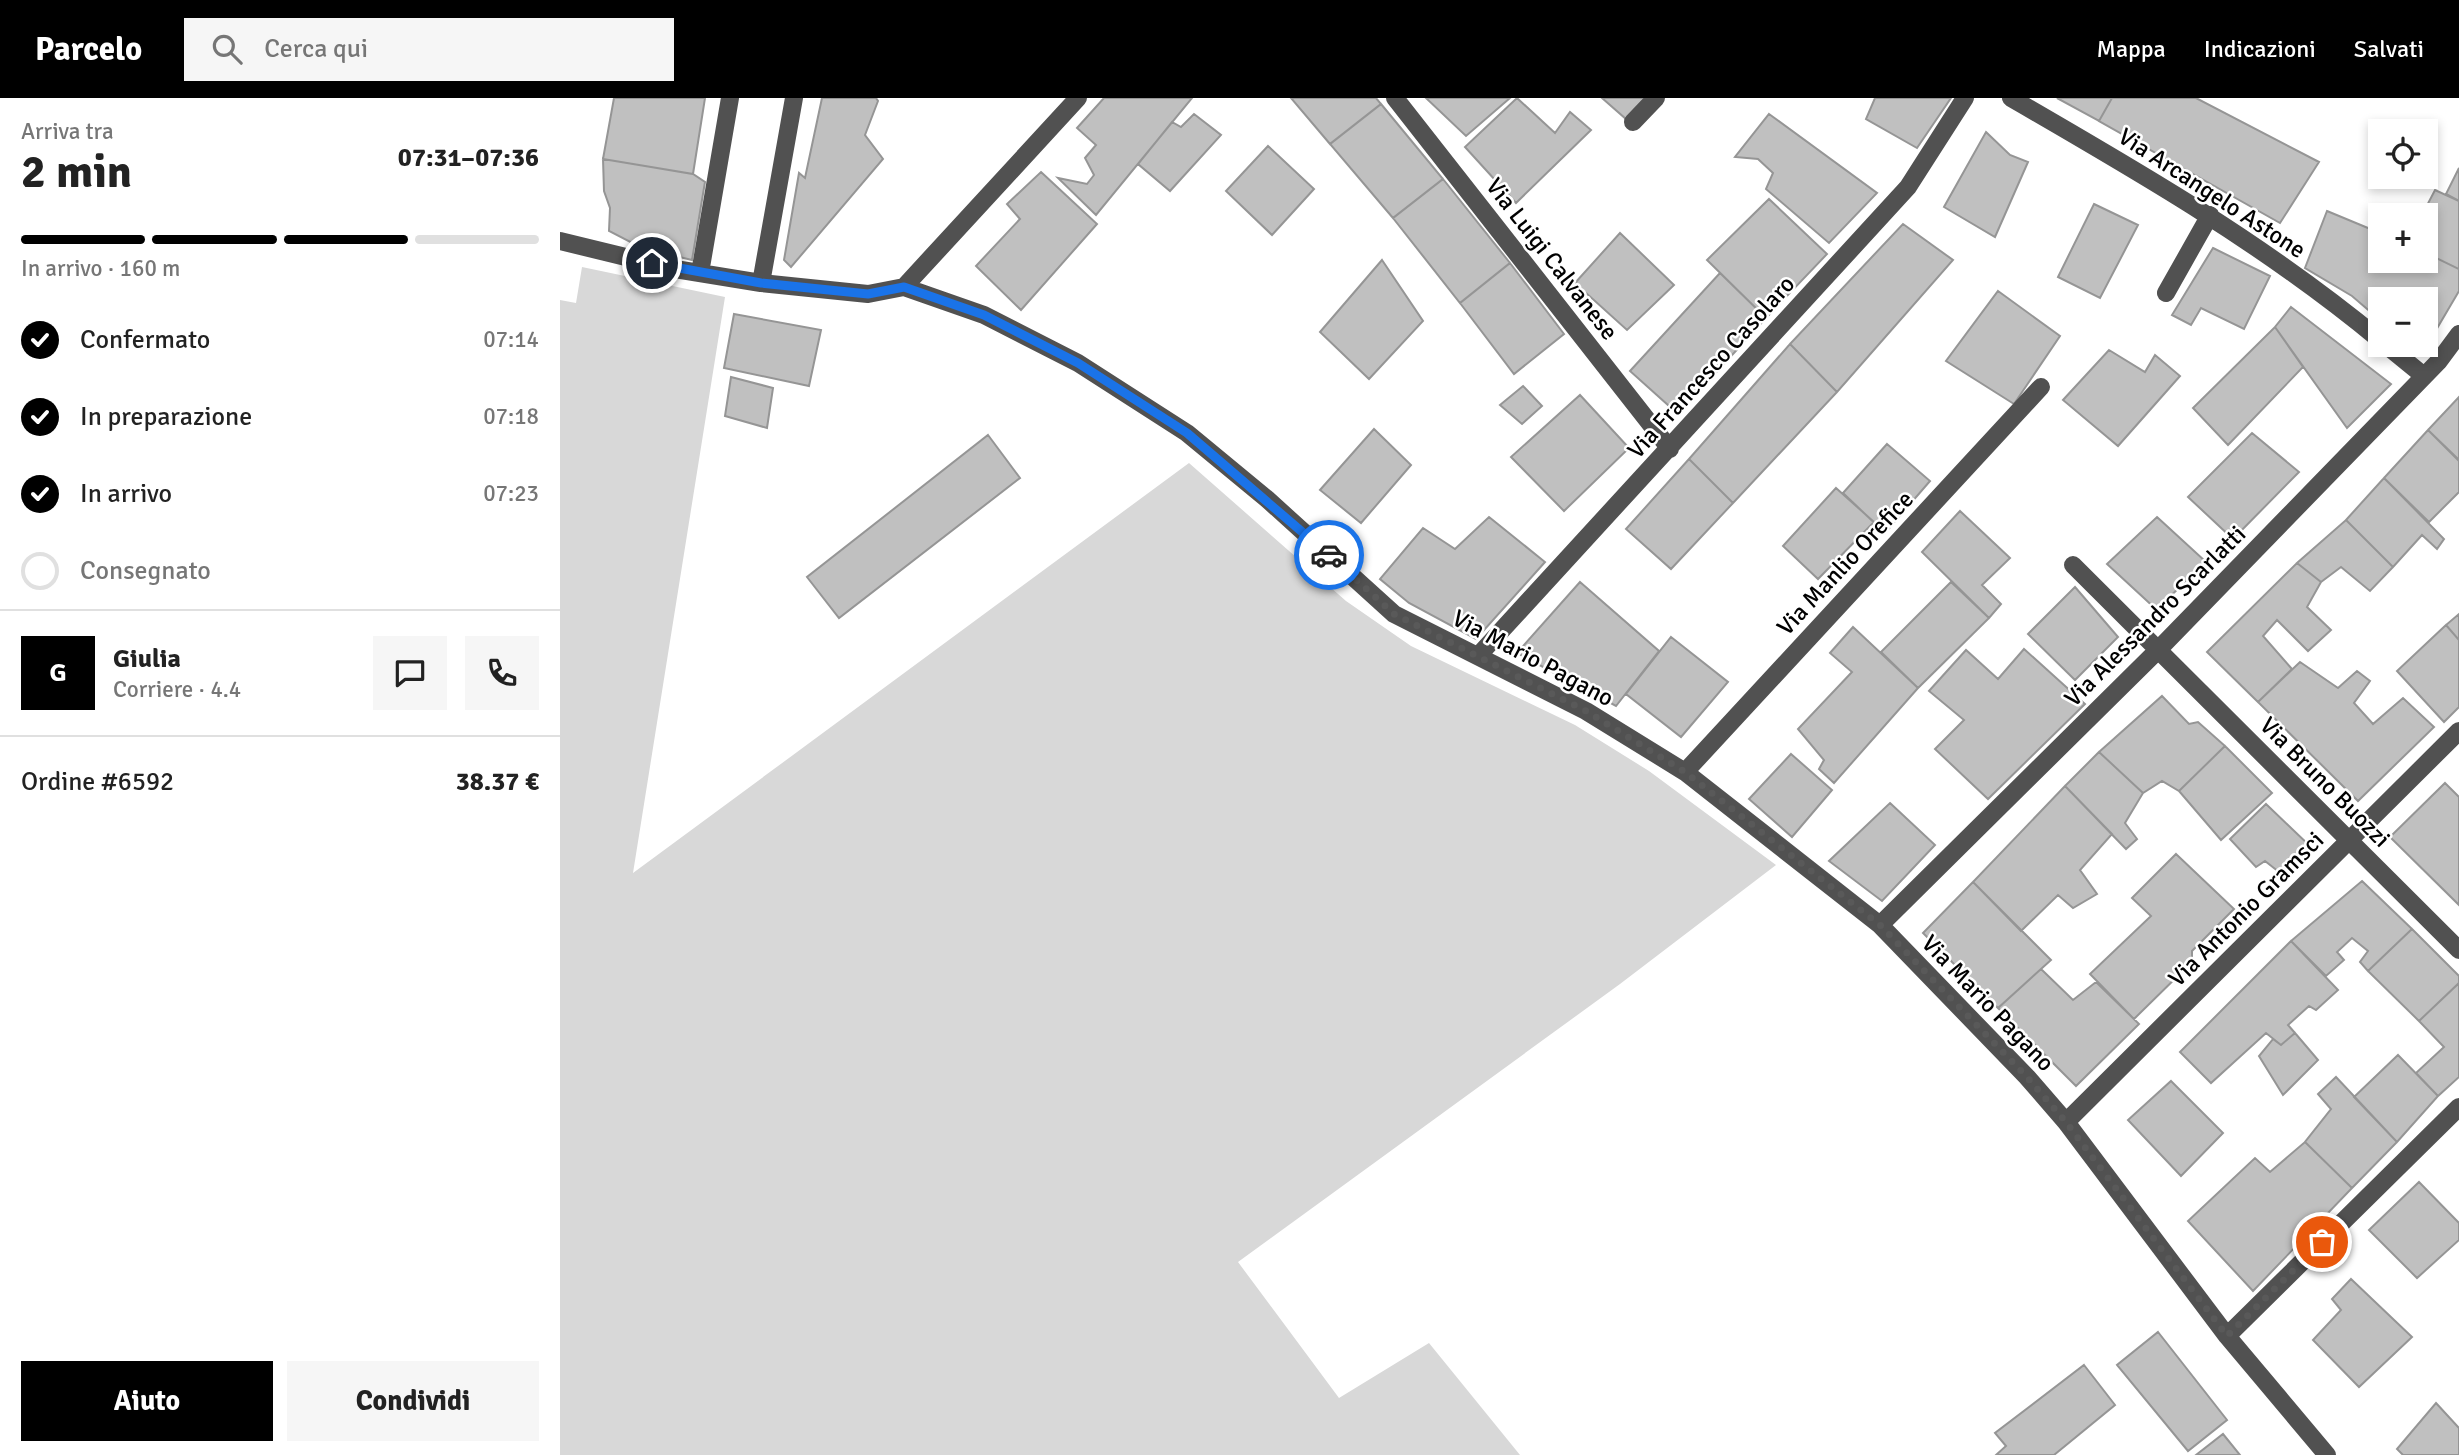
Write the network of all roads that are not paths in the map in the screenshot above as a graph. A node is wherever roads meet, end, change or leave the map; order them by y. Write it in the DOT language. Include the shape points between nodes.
graph roads {
  1 [pos="730,98"];
  2 [pos="794,98"];
  3 [pos="1078,98"];
  4 [pos="1395,98"];
  5 [pos="1656,98"];
  6 [pos="1965,98"];
  7 [pos="2011,98"];
  8 [pos="1633,122"];
  9 [pos="2210,215"];
  10 [pos="560,241"];
  11 [pos="700,273"];
  12 [pos="761,283"];
  13 [pos="904,287"];
  14 [pos="2166,293"];
  15 [pos="2368,331"];
  16 [pos="2459,334"];
  17 [pos="2401,357"];
  18 [pos="2424,376"];
  19 [pos="2041,387"];
  20 [pos="1670,449"];
  21 [pos="2073,565"];
  22 [pos="2157,651"];
  23 [pos="1478,656"];
  24 [pos="2459,731"];
  25 [pos="1685,772"];
  26 [pos="2350,840"];
  27 [pos="1880,925"];
  28 [pos="2459,950"];
  29 [pos="2459,1107"];
  30 [pos="2066,1122"];
  31 [pos="2227,1336"];
  32 [pos="2327,1455"];
  1 -- 11 [label="street"];
  2 -- 12 [label="street"];
  3 -- 13 [label="street"];
  4 -- 20 [label="street, Via Luigi Calvanese"];
  5 -- 8 [label="street"];
  6 -- 20 [label="street, Via Francesco Casolaro" via="1908,187"];
  7 -- 9 [label="street, Via Arcangelo Astone"];
  9 -- 14 [label="street"];
  9 -- 15 [label="street, Via Arcangelo Astone"];
  10 -- 11 [label="street"];
  11 -- 12 [label="street"];
  12 -- 13 [label="street" via="868,294"];
  13 -- 23 [label="street, Via Mario Pagano" via="984,315 1078,363 1187,433 1394,614"];
  16 -- 18 [label="street, Via Alessandro Scarlatti"];
  17 -- 18 [label="street"];
  18 -- 22 [label="street, Via Alessandro Scarlatti"];
  19 -- 25 [label="street, Via Manlio Orefice"];
  20 -- 23 [label="street, Via Francesco Casolaro"];
  21 -- 22 [label="street, Via Bruno Buozzi"];
  22 -- 26 [label="street, Via Bruno Buozzi"];
  22 -- 27 [label="street, Via Alessandro Scarlatti"];
  23 -- 25 [label="street, Via Mario Pagano" via="1586,711"];
  24 -- 26 [label="street, Via Antonio Gramsci"];
  25 -- 27 [label="street, Via Mario Pagano"];
  26 -- 28 [label="street, Via Bruno Buozzi"];
  26 -- 30 [label="street, Via Antonio Gramsci"];
  27 -- 30 [label="street, Via Mario Pagano"];
  29 -- 31 [label="street"];
  30 -- 31 [label="street, Via Mario Pagano"];
  31 -- 32 [label="street, Via Mario Pagano"];
}
